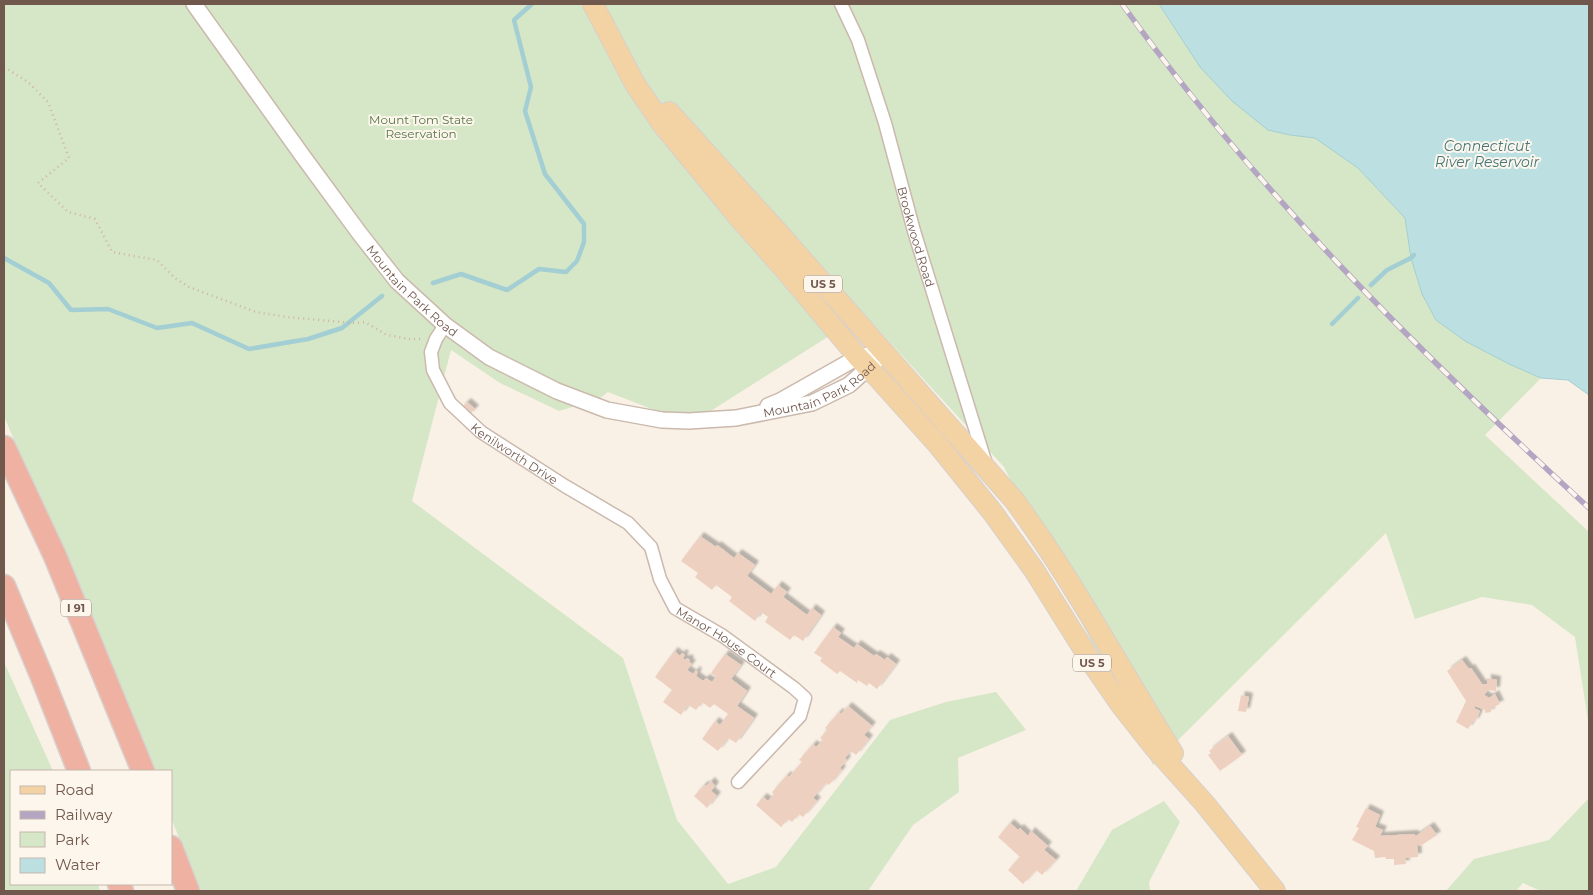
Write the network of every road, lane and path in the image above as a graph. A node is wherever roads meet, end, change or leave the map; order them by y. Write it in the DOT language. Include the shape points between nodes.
graph roads {
  1 [pos="194,4"];
  2 [pos="593,4"];
  3 [pos="840,4"];
  4 [pos="618,52"];
  5 [pos="4,66"];
  6 [pos="445,325"];
  7 [pos="436,339"];
  8 [pos="884,352"];
  9 [pos="864,363"];
  10 [pos="4,447"];
  11 [pos="988,471"];
  12 [pos="651,547"];
  13 [pos="4,586"];
  14 [pos="79,770"];
  15 [pos="143,770"];
  16 [pos="738,782"];
  17 [pos="1204,804"];
  18 [pos="172,850"];
  19 [pos="188,891"];
  20 [pos="1275,891"];
  1 -- 6 [label="street, Mountain Park Road" via="367,242 397,280"];
  2 -- 4 [label="main road, US 5"];
  3 -- 11 [label="street, Brookwood Road" via="858,40 885,123 914,231"];
  4 -- 8 [label="main road, US 5" via="680,126"];
  4 -- 9 [label="main road, US 5" via="663,125"];
  5 -- 7 [label="path" via="28,82 48,102 69,158 38,183 68,212 95,219 112,252 157,260 175,278 189,286 256,312 365,322 386,335"];
  6 -- 7 [label="street, Kenilworth Drive"];
  6 -- 9 [label="street, Mountain Park Road" via="489,357 557,391 607,410 662,420 736,418"];
  7 -- 12 [label="street, Kenilworth Drive" via="431,352 433,370 450,403 481,432 628,523"];
  8 -- 9 [label="street, Mountain Park Road"];
  8 -- 11 [label="main road, US 5"];
  9 -- 17 [label="main road, US 5" via="994,513 1121,705"];
  10 -- 15 [label="highway, I 91" via="55,556"];
  11 -- 17 [label="main road, US 5" via="1014,500 1043,542"];
  12 -- 16 [label="street, Manor House Court" via="660,579 675,608 723,636 806,698 800,716"];
  13 -- 14 [label="highway"];
  17 -- 20 [label="main road, US 5"];
  18 -- 19 [label="highway"];
}
